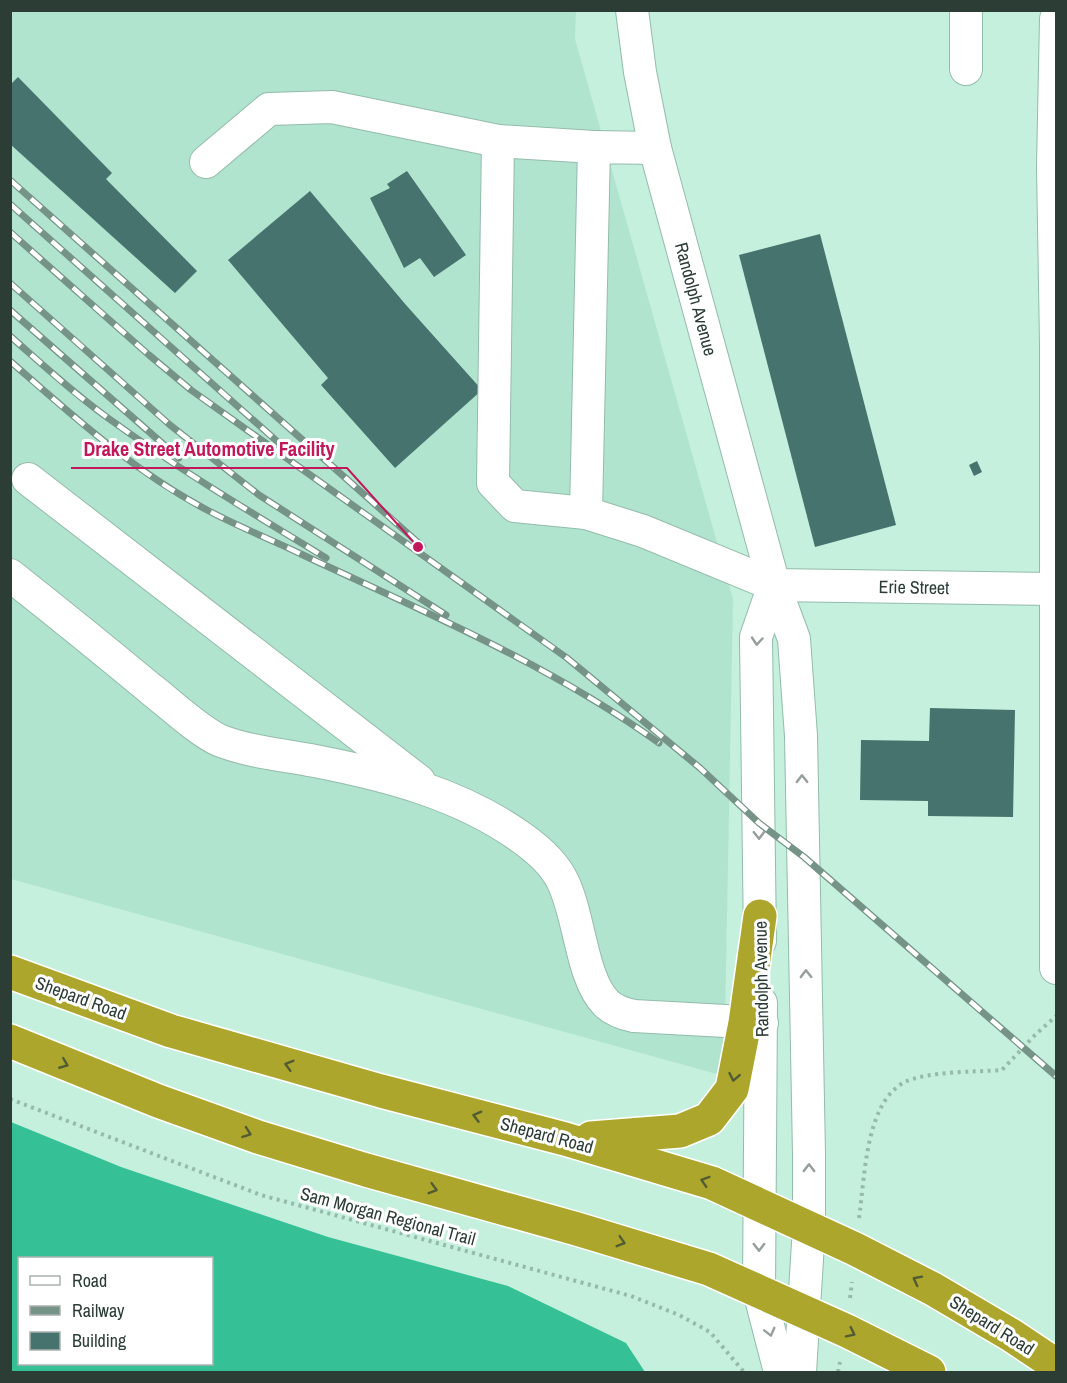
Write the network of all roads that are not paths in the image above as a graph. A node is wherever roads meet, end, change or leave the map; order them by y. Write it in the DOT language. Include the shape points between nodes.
graph roads {
  1 [pos="632,10"];
  2 [pos="966,10"];
  3 [pos="1056,19"];
  4 [pos="966,69"];
  5 [pos="498,141"];
  6 [pos="594,147"];
  7 [pos="655,148"];
  8 [pos="206,162"];
  9 [pos="1055,166"];
  10 [pos="1056,474"];
  11 [pos="28,479"];
  12 [pos="586,513"];
  13 [pos="10,575"];
  14 [pos="774,585"];
  15 [pos="1055,589"];
  16 [pos="434,792"];
  17 [pos="760,916"];
  18 [pos="1056,968"];
  19 [pos="10,972"];
  20 [pos="753,1023"];
  21 [pos="10,1041"];
  22 [pos="565,1139"];
  23 [pos="759,1203"];
  24 [pos="809,1227"];
  25 [pos="759,1291"];
  26 [pos="804,1311"];
  27 [pos="1056,1365"];
  28 [pos="780,1372"];
  29 [pos="800,1372"];
  30 [pos="929,1372"];
  1 -- 7 [label="street, Randolph Avenue"];
  2 -- 4 [label="street"];
  3 -- 9 [label="street"];
  5 -- 6 [label="street"];
  5 -- 8 [label="street" via="332,107 269,109"];
  5 -- 12 [label="street" via="493,483 515,506"];
  6 -- 7 [label="street"];
  6 -- 12 [label="street"];
  7 -- 14 [label="street, Randolph Avenue"];
  9 -- 10 [label="street"];
  10 -- 15 [label="street"];
  11 -- 16 [label="street"];
  12 -- 14 [label="street" via="643,531"];
  13 -- 16 [label="street" via="188,719 220,740 386,777"];
  14 -- 15 [label="street, Erie Street"];
  14 -- 17 [label="street, Randolph Avenue, one-way" via="756,636"];
  24 -- 14 [label="street, Randolph Avenue, one-way" via="801,736 794,639"];
  15 -- 18 [label="street"];
  16 -- 20 [label="street" via="496,820 545,858 561,878 573,908 591,982 606,1003 620,1013 634,1016"];
  17 -- 20 [label="highway"];
  22 -- 19 [label="highway, Shepard Road, one-way" via="171,1031"];
  20 -- 22 [label="highway, one-way" via="732,1089 709,1119 680,1131"];
  20 -- 23 [label="street, Randolph Avenue"];
  21 -- 25 [label="highway, one-way" via="258,1137 701,1266"];
  23 -- 22 [label="highway, Shepard Road, one-way" via="712,1183"];
  23 -- 24 [label="highway, Shepard Road"];
  23 -- 25 [label="street, Randolph Avenue, one-way"];
  24 -- 26 [label="street, Randolph Avenue"];
  27 -- 24 [label="highway, Shepard Road, one-way" via="933,1289"];
  25 -- 26 [label="highway"];
  25 -- 28 [label="street, Randolph Avenue, one-way"];
  26 -- 29 [label="street, Randolph Avenue"];
  26 -- 30 [label="highway, one-way"];
}
